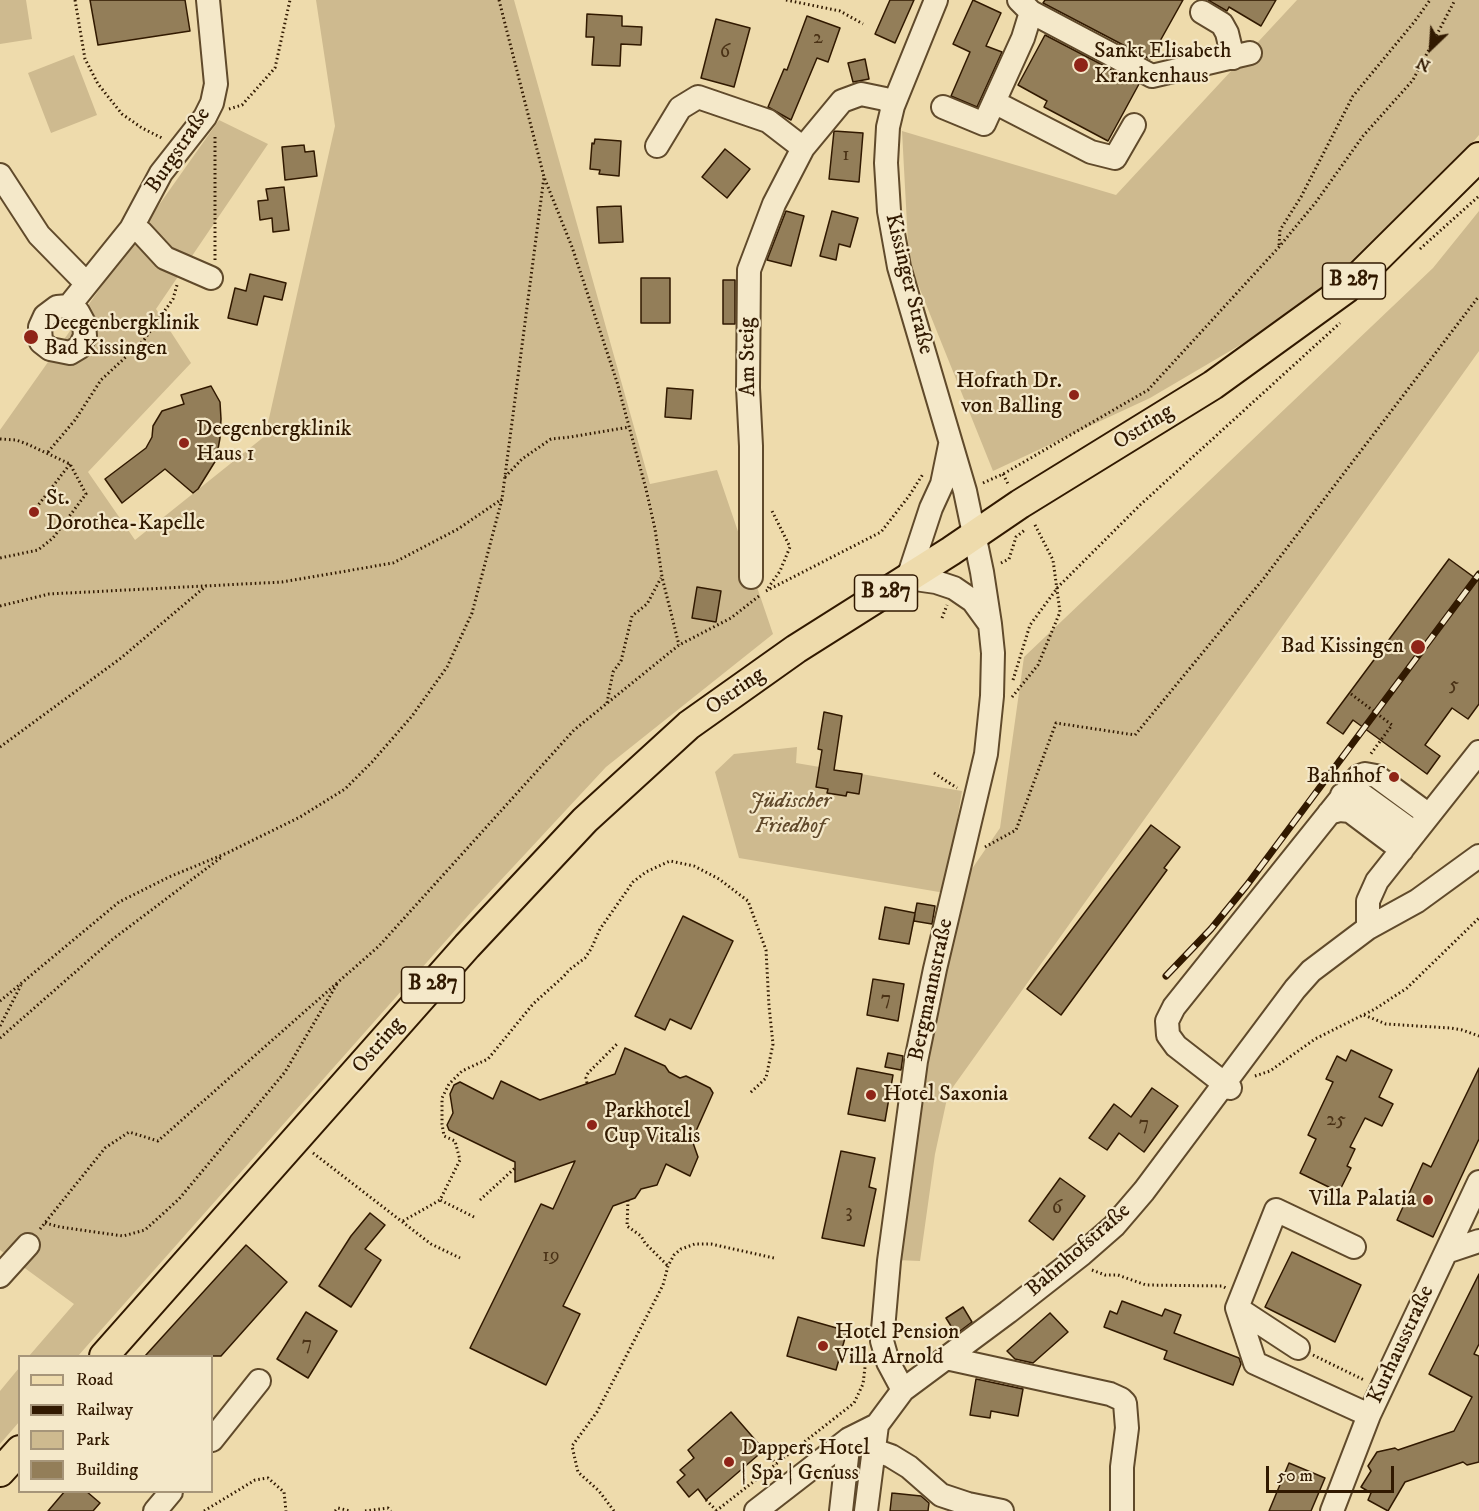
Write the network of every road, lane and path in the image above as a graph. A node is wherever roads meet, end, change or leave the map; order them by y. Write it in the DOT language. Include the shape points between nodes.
graph roads {
  1 [pos="75,0"];
  2 [pos="208,0"];
  3 [pos="290,0"];
  4 [pos="499,0"];
  5 [pos="786,0"];
  6 [pos="936,0"];
  7 [pos="1430,0"];
  8 [pos="1455,0"];
  9 [pos="1025,6"];
  10 [pos="1202,12"];
  11 [pos="863,24"];
  12 [pos="994,102"];
  13 [pos="242,105"];
  14 [pos="893,106"];
  15 [pos="944,107"];
  16 [pos="205,117"];
  17 [pos="1134,125"];
  18 [pos="657,146"];
  19 [pos="182,147"];
  20 [pos="803,148"];
  21 [pos="1479,157"];
  22 [pos="0,175"];
  23 [pos="544,177"];
  24 [pos="1479,196"];
  25 [pos="131,229"];
  26 [pos="1279,247"];
  27 [pos="1418,252"];
  28 [pos="183,266"];
  29 [pos="213,272"];
  30 [pos="86,283"];
  31 [pos="1479,296"];
  32 [pos="69,306"];
  33 [pos="1340,323"];
  34 [pos="629,427"];
  35 [pos="0,439"];
  36 [pos="950,445"];
  37 [pos="48,452"];
  38 [pos="70,464"];
  39 [pos="504,478"];
  40 [pos="965,491"];
  41 [pos="502,499"];
  42 [pos="769,502"];
  43 [pos="36,508"];
  44 [pos="931,508"];
  45 [pos="1034,523"];
  46 [pos="974,535"];
  47 [pos="0,558"];
  48 [pos="662,577"];
  49 [pos="908,578"];
  50 [pos="759,583"];
  51 [pos="206,586"];
  52 [pos="1058,587"];
  53 [pos="0,606"];
  54 [pos="990,624"];
  55 [pos="679,645"];
  56 [pos="1351,694"];
  57 [pos="1000,700"];
  58 [pos="607,704"];
  59 [pos="1381,740"];
  60 [pos="0,747"];
  61 [pos="1479,752"];
  62 [pos="934,773"];
  63 [pos="957,788"];
  64 [pos="1335,804"];
  65 [pos="1429,815"];
  66 [pos="1408,842"];
  67 [pos="227,853"];
  68 [pos="1479,856"];
  69 [pos="962,859"];
  70 [pos="1479,918"];
  71 [pos="1368,928"];
  72 [pos="338,982"];
  73 [pos="22,983"];
  74 [pos="0,1001"];
  75 [pos="1364,1015"];
  76 [pos="0,1026"];
  77 [pos="1479,1036"];
  78 [pos="0,1038"];
  79 [pos="617,1044"];
  80 [pos="1240,1064"];
  81 [pos="587,1083"];
  82 [pos="1228,1086"];
  83 [pos="749,1094"];
  84 [pos="311,1151"];
  85 [pos="516,1168"];
  86 [pos="1479,1182"];
  87 [pos="440,1200"];
  88 [pos="480,1200"];
  89 [pos="628,1200"];
  90 [pos="474,1217"];
  91 [pos="402,1221"];
  92 [pos="45,1223"];
  93 [pos="1479,1241"];
  94 [pos="28,1245"];
  95 [pos="1354,1247"];
  96 [pos="1446,1252"];
  97 [pos="460,1258"];
  98 [pos="774,1258"];
  99 [pos="1070,1264"];
  100 [pos="668,1266"];
  101 [pos="0,1275"];
  102 [pos="1240,1301"];
  103 [pos="868,1348"];
  104 [pos="1298,1348"];
  105 [pos="105,1355"];
  106 [pos="946,1358"];
  107 [pos="259,1381"];
  108 [pos="1382,1388"];
  109 [pos="903,1390"];
  110 [pos="1369,1415"];
  111 [pos="877,1425"];
  112 [pos="213,1439"];
  113 [pos="849,1439"];
  114 [pos="764,1450"];
  115 [pos="874,1450"];
  116 [pos="18,1452"];
  117 [pos="776,1464"];
  118 [pos="0,1472"];
  119 [pos="169,1493"];
  120 [pos="706,1500"];
  121 [pos="155,1511"];
  122 [pos="204,1511"];
  123 [pos="286,1511"];
  124 [pos="335,1511"];
  125 [pos="350,1511"];
  126 [pos="365,1511"];
  127 [pos="391,1511"];
  128 [pos="614,1511"];
  129 [pos="716,1511"];
  130 [pos="756,1511"];
  131 [pos="842,1511"];
  132 [pos="866,1511"];
  133 [pos="1002,1511"];
  134 [pos="1122,1511"];
  135 [pos="1332,1511"];
  1 -- 19 [label="path" via="85,59 98,84 122,114"];
  2 -- 16 [label="street, Burgstraße" via="216,84"];
  3 -- 13 [label="path" via="276,68"];
  4 -- 23 [label="path"];
  5 -- 11 [label="path" via="840,11"];
  6 -- 14 [label="street, Kissinger Straße"];
  7 -- 26 [label="path" via="1353,96 1280,230"];
  8 -- 26 [label="path" via="1413,80 1363,136"];
  9 -- 10 [label="street" via="1152,76 1242,56 1221,24"];
  9 -- 12 [label="street" via="1023,38"];
  12 -- 15 [label="street" via="984,124"];
  12 -- 17 [label="street" via="1091,152 1115,158"];
  14 -- 20 [label="street, Am Steig" via="885,99 861,94 842,101"];
  14 -- 36 [label="street, Kissinger Straße" via="886,162 889,211 899,267"];
  16 -- 19 [label="street, Burgstraße"];
  16 -- 29 [label="path" via="216,136"];
  18 -- 20 [label="street" via="680,108 698,97 768,121"];
  19 -- 25 [label="street, Burgstraße" via="157,180"];
  20 -- 50 [label="street, Am Steig" via="774,204 749,270 748,364"];
  21 -- 46 [label="main road, Ostring / B 287" via="1347,288 1213,385"];
  22 -- 30 [label="street" via="39,235"];
  23 -- 34 [label="path" via="572,247"];
  23 -- 39 [label="path"];
  24 -- 27 [label="path"];
  25 -- 28 [label="street" via="141,232 165,258"];
  25 -- 30 [label="street, Burgstraße"];
  26 -- 40 [label="path" via="1148,390 1003,474"];
  28 -- 29 [label="street"];
  28 -- 37 [label="path" via="173,299 144,340 101,380"];
  30 -- 32 [label="street, Burgstraße"];
  31 -- 69 [label="path" via="1264,578 1135,735 1056,723 1016,830"];
  33 -- 52 [label="path" via="1140,505"];
  34 -- 39 [label="path" via="551,439 522,459"];
  34 -- 48 [label="path" via="648,499"];
  35 -- 37 [label="path" via="16,440"];
  36 -- 40 [label="street, Kissinger Straße"];
  36 -- 44 [label="street" via="942,484"];
  37 -- 38 [label="path"];
  38 -- 43 [label="path"];
  38 -- 47 [label="path" via="86,494 53,538 38,550"];
  39 -- 41 [label="path"];
  40 -- 46 [label="street, Kissinger Straße"];
  41 -- 51 [label="path" via="458,529 393,563 282,582"];
  41 -- 67 [label="path" via="472,613 447,667 412,716 345,789 300,817"];
  42 -- 50 [label="path" via="790,547 780,571"];
  44 -- 49 [label="street"];
  44 -- 50 [label="path" via="922,503 925,474 881,532 820,564"];
  45 -- 52 [label="path" via="1053,560"];
  46 -- 49 [label="main road, Ostring / B 287"];
  46 -- 54 [label="street, Bergmannstraße"];
  48 -- 55 [label="path"];
  48 -- 58 [label="path" via="647,604 632,616"];
  49 -- 54 [label="street" via="954,588 973,601"];
  49 -- 105 [label="main road, Ostring / B 287" via="796,649 689,725 585,820 467,946"];
  50 -- 55 [label="path" via="731,618"];
  51 -- 53 [label="path" via="49,594"];
  51 -- 60 [label="path" via="121,658"];
  52 -- 57 [label="path" via="1030,625 1009,694"];
  52 -- 57 [label="path" via="1060,612 1038,665"];
  54 -- 57 [label="street, Bergmannstraße"];
  55 -- 58 [label="path"];
  56 -- 59 [label="path" via="1392,726"];
  57 -- 69 [label="street, Bergmannstraße"];
  58 -- 72 [label="path" via="574,730 379,946"];
  61 -- 65 [label="street" via="1457,770"];
  62 -- 63 [label="path"];
  64 -- 65 [label="street" via="1365,774 1376,776"];
  64 -- 66 [label="street" via="1352,793 1361,794"];
  64 -- 82 [label="street" via="1174,1007 1167,1021 1168,1035 1176,1046"];
  65 -- 66 [label="street"];
  66 -- 71 [label="street" via="1377,881 1368,901"];
  67 -- 73 [label="path" via="119,902"];
  67 -- 78 [label="path" via="113,939"];
  68 -- 71 [label="street, Bahnhofstraße" via="1417,901"];
  69 -- 109 [label="street, Bergmannstraße" via="916,1061 889,1261 882,1341"];
  70 -- 75 [label="path" via="1407,988"];
  71 -- 80 [label="street, Bahnhofstraße" via="1292,987"];
  72 -- 92 [label="path" via="158,1141 129,1132 105,1148"];
  72 -- 92 [label="path" via="285,1072 179,1199 145,1230 123,1236"];
  73 -- 74 [label="path"];
  73 -- 76 [label="path"];
  75 -- 77 [label="path" via="1386,1024 1450,1028"];
  75 -- 80 [label="path" via="1316,1039 1264,1074 1256,1076"];
  79 -- 81 [label="path" via="588,1073"];
  80 -- 82 [label="street, Bahnhofstraße"];
  82 -- 99 [label="street, Bahnhofstraße" via="1114,1226"];
  83 -- 87 [label="path" via="766,1078 773,1044 766,950 748,901 694,866 670,861 633,882 600,928 585,958 533,1004 488,1059 462,1071 449,1084 442,1098 442,1124 444,1136 455,1141 460,1160"];
  84 -- 91 [label="path"];
  85 -- 88 [label="path"];
  86 -- 96 [label="street, Kurhausstraße"];
  87 -- 90 [label="path"];
  87 -- 91 [label="path"];
  89 -- 100 [label="path" via="627,1226"];
  91 -- 97 [label="path" via="431,1244"];
  92 -- 94 [label="path"];
  93 -- 96 [label="street"];
  94 -- 101 [label="street"];
  95 -- 102 [label="street" via="1276,1210"];
  96 -- 108 [label="street, Kurhausstraße"];
  98 -- 100 [label="path" via="695,1244 681,1249"];
  99 -- 102 [label="path" via="1146,1285 1222,1286"];
  99 -- 106 [label="street, Bahnhofstraße"];
  100 -- 128 [label="path" via="663,1285 597,1412 572,1446 578,1472"];
  102 -- 104 [label="street"];
  102 -- 110 [label="street" via="1255,1363"];
  103 -- 117 [label="path" via="863,1384 854,1403"];
  104 -- 108 [label="path"];
  106 -- 109 [label="street, Bahnhofstraße"];
  106 -- 134 [label="street" via="1121,1399 1125,1403 1127,1428"];
  107 -- 112 [label="street"];
  108 -- 110 [label="street, Kurhausstraße"];
  109 -- 111 [label="street, Bahnhofstraße"];
  110 -- 135 [label="street, Kurhausstraße"];
  111 -- 113 [label="street"];
  111 -- 115 [label="street"];
  113 -- 130 [label="street"];
  113 -- 131 [label="street"];
  114 -- 117 [label="path"];
  115 -- 132 [label="street"];
  115 -- 133 [label="street" via="909,1467 941,1495"];
  116 -- 118 [label="main road"];
  117 -- 129 [label="path"];
  119 -- 121 [label="street"];
  120 -- 129 [label="path"];
  122 -- 123 [label="path" via="255,1480 268,1478 284,1492"];
  124 -- 125 [label="path"];
  126 -- 127 [label="path"];
}
